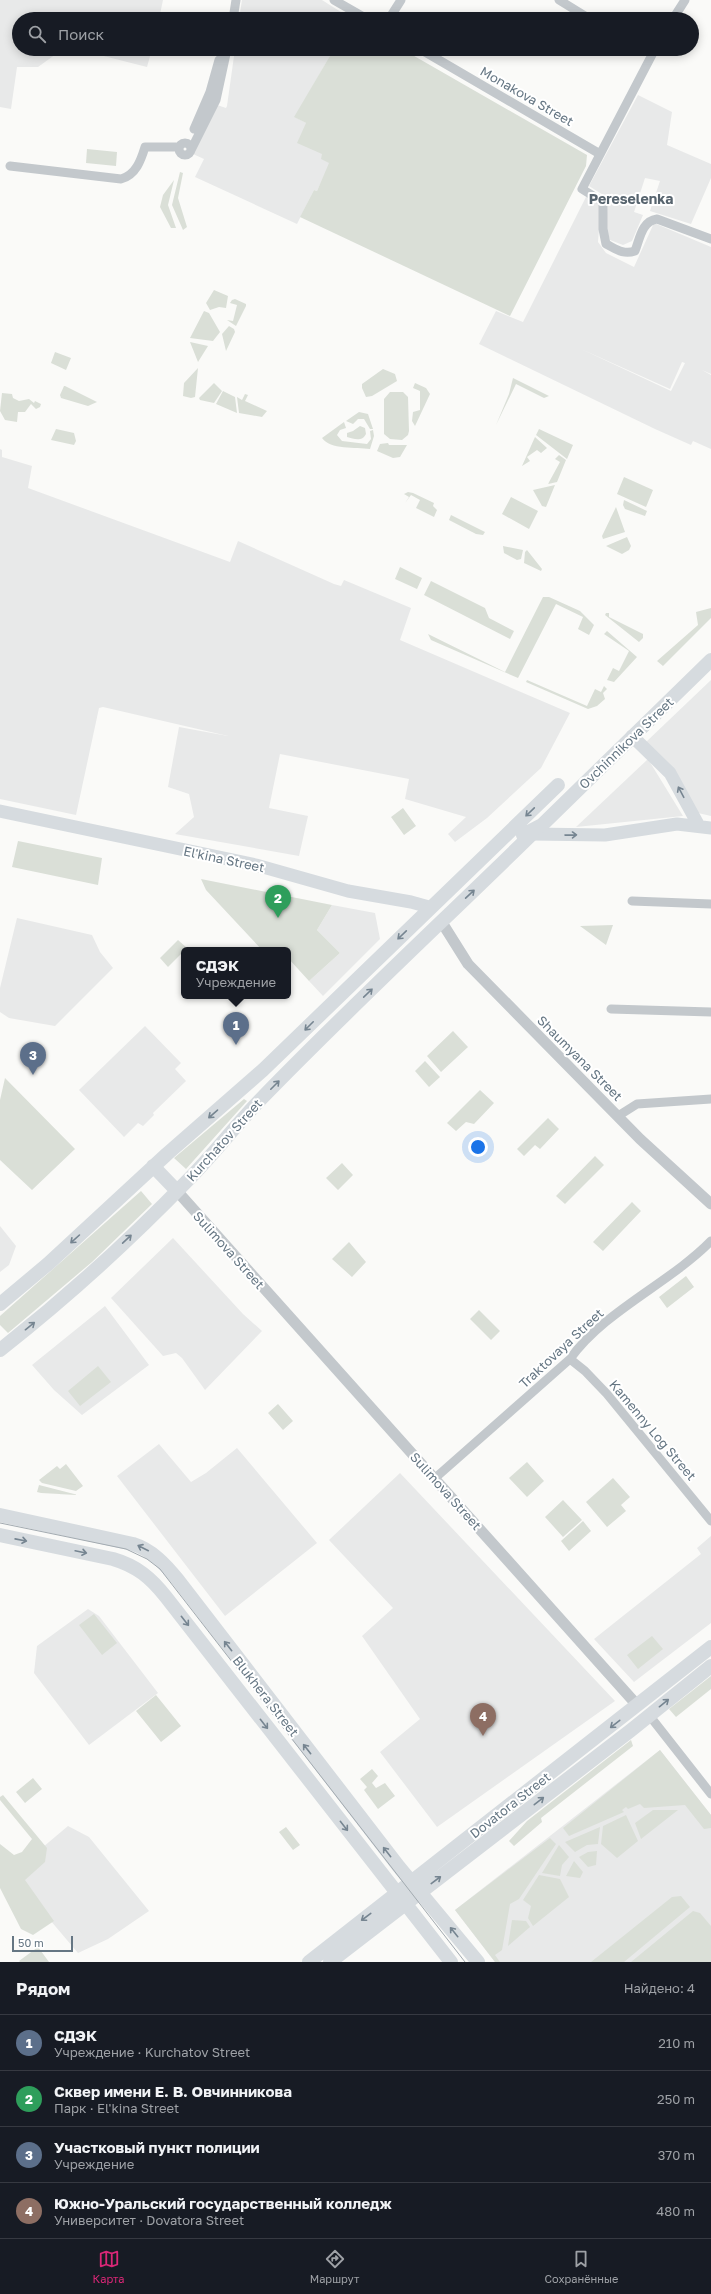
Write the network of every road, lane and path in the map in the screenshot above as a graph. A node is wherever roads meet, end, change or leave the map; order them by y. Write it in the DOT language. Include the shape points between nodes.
graph roads {
  1 [pos="232,0"];
  2 [pos="334,0"];
  3 [pos="401,0"];
  4 [pos="559,0"];
  5 [pos="685,0"];
  6 [pos="229,12"];
  7 [pos="233,12"];
  8 [pos="355,12"];
  9 [pos="393,12"];
  10 [pos="579,12"];
  11 [pos="677,12"];
  12 [pos="220,56"];
  13 [pos="226,56"];
  14 [pos="432,56"];
  15 [pos="652,56"];
  16 [pos="186,147"];
  17 [pos="600,154"];
  18 [pos="10,166"];
  19 [pos="711,239"];
  20 [pos="711,660"];
  21 [pos="632,736"];
  22 [pos="558,785"];
  23 [pos="0,811"];
  24 [pos="705,827"];
  25 [pos="537,830"];
  26 [pos="480,859"];
  27 [pos="632,900"];
  28 [pos="711,904"];
  29 [pos="429,907"];
  30 [pos="442,921"];
  31 [pos="611,1009"];
  32 [pos="711,1012"];
  33 [pos="711,1099"];
  34 [pos="618,1116"];
  35 [pos="153,1166"];
  36 [pos="177,1191"];
  37 [pos="711,1204"];
  38 [pos="711,1241"];
  39 [pos="0,1304"];
  40 [pos="0,1350"];
  41 [pos="570,1359"];
  42 [pos="434,1479"];
  43 [pos="0,1515"];
  44 [pos="711,1521"];
  45 [pos="0,1535"];
  46 [pos="711,1647"];
  47 [pos="711,1666"];
  48 [pos="637,1705"];
  49 [pos="649,1715"];
  50 [pos="711,1794"];
  51 [pos="416,1886"];
  52 [pos="401,1898"];
  53 [pos="309,1962"];
  54 [pos="330,1962"];
  55 [pos="451,1962"];
  56 [pos="478,1962"];
  1 -- 6 [label="street"];
  1 -- 7 [label="street"];
  2 -- 8 [label="street"];
  3 -- 9 [label="street"];
  4 -- 10 [label="street"];
  5 -- 11 [label="street"];
  12 -- 16 [label="street" via="206,102"];
  13 -- 16 [label="street" via="218,94"];
  14 -- 17 [label="street, Monakova Street"];
  15 -- 17 [label="street"];
  16 -- 18 [label="street" via="145,147 134,171 121,179"];
  17 -- 19 [label="street" via="582,189 603,202 606,244 621,252 634,251 645,224 657,219"];
  20 -- 21 [label="main road, Ovchinnikova Street"];
  24 -- 21 [label="main road, one-way" via="670,773"];
  21 -- 25 [label="main road, Ovchinnikova Street"];
  22 -- 26 [label="main road, Ovchinnikova Street, one-way"];
  23 -- 29 [label="main road, El'kina Street" via="256,865 348,891"];
  25 -- 24 [label="main road, one-way" via="605,835 663,825"];
  25 -- 26 [label="main road"];
  30 -- 25 [label="main road, Ovchinnikova Street, one-way"];
  26 -- 29 [label="main road, Ovchinnikova Street"];
  27 -- 28 [label="street"];
  29 -- 30 [label="main road"];
  29 -- 35 [label="main road, Kurchatov Street, one-way" via="263,1070"];
  30 -- 34 [label="street, Shaumyana Street" via="468,964"];
  36 -- 30 [label="main road, Kurchatov Street, one-way" via="259,1100"];
  31 -- 32 [label="street"];
  33 -- 34 [label="street" via="637,1104"];
  34 -- 37 [label="street, Shaumyana Street"];
  35 -- 36 [label="main road"];
  35 -- 39 [label="main road, Kurchatov Street, one-way" via="48,1264"];
  40 -- 36 [label="main road, Kurchatov Street, one-way" via="88,1276"];
  36 -- 42 [label="street, Sulimova Street"];
  38 -- 41 [label="street, Traktovaya Street" via="614,1317"];
  41 -- 42 [label="street, Traktovaya Street"];
  41 -- 44 [label="street, Kamenny Log Street" via="586,1371 607,1394"];
  42 -- 48 [label="street, Sulimova Street"];
  51 -- 43 [label="main road, Blukhera Street, one-way" via="178,1580 158,1558 133,1544"];
  45 -- 52 [label="main road, Blukhera Street, one-way" via="113,1559 130,1565 146,1575 166,1597"];
  46 -- 48 [label="main road, Dovatora Street"];
  49 -- 47 [label="main road, Dovatora Street, one-way"];
  48 -- 49 [label="main road, Sulimova Street"];
  48 -- 51 [label="main road, Dovatora Street, one-way"];
  49 -- 50 [label="street, Sulimova Street"];
  51 -- 49 [label="main road, Dovatora Street, one-way"];
  51 -- 52 [label="main road, Dovatora Street"];
  56 -- 51 [label="main road, Blukhera Street, one-way"];
  52 -- 53 [label="main road, Dovatora Street, one-way"];
  52 -- 54 [label="main road, Dovatora Street"];
  52 -- 55 [label="main road, Blukhera Street"];
}
